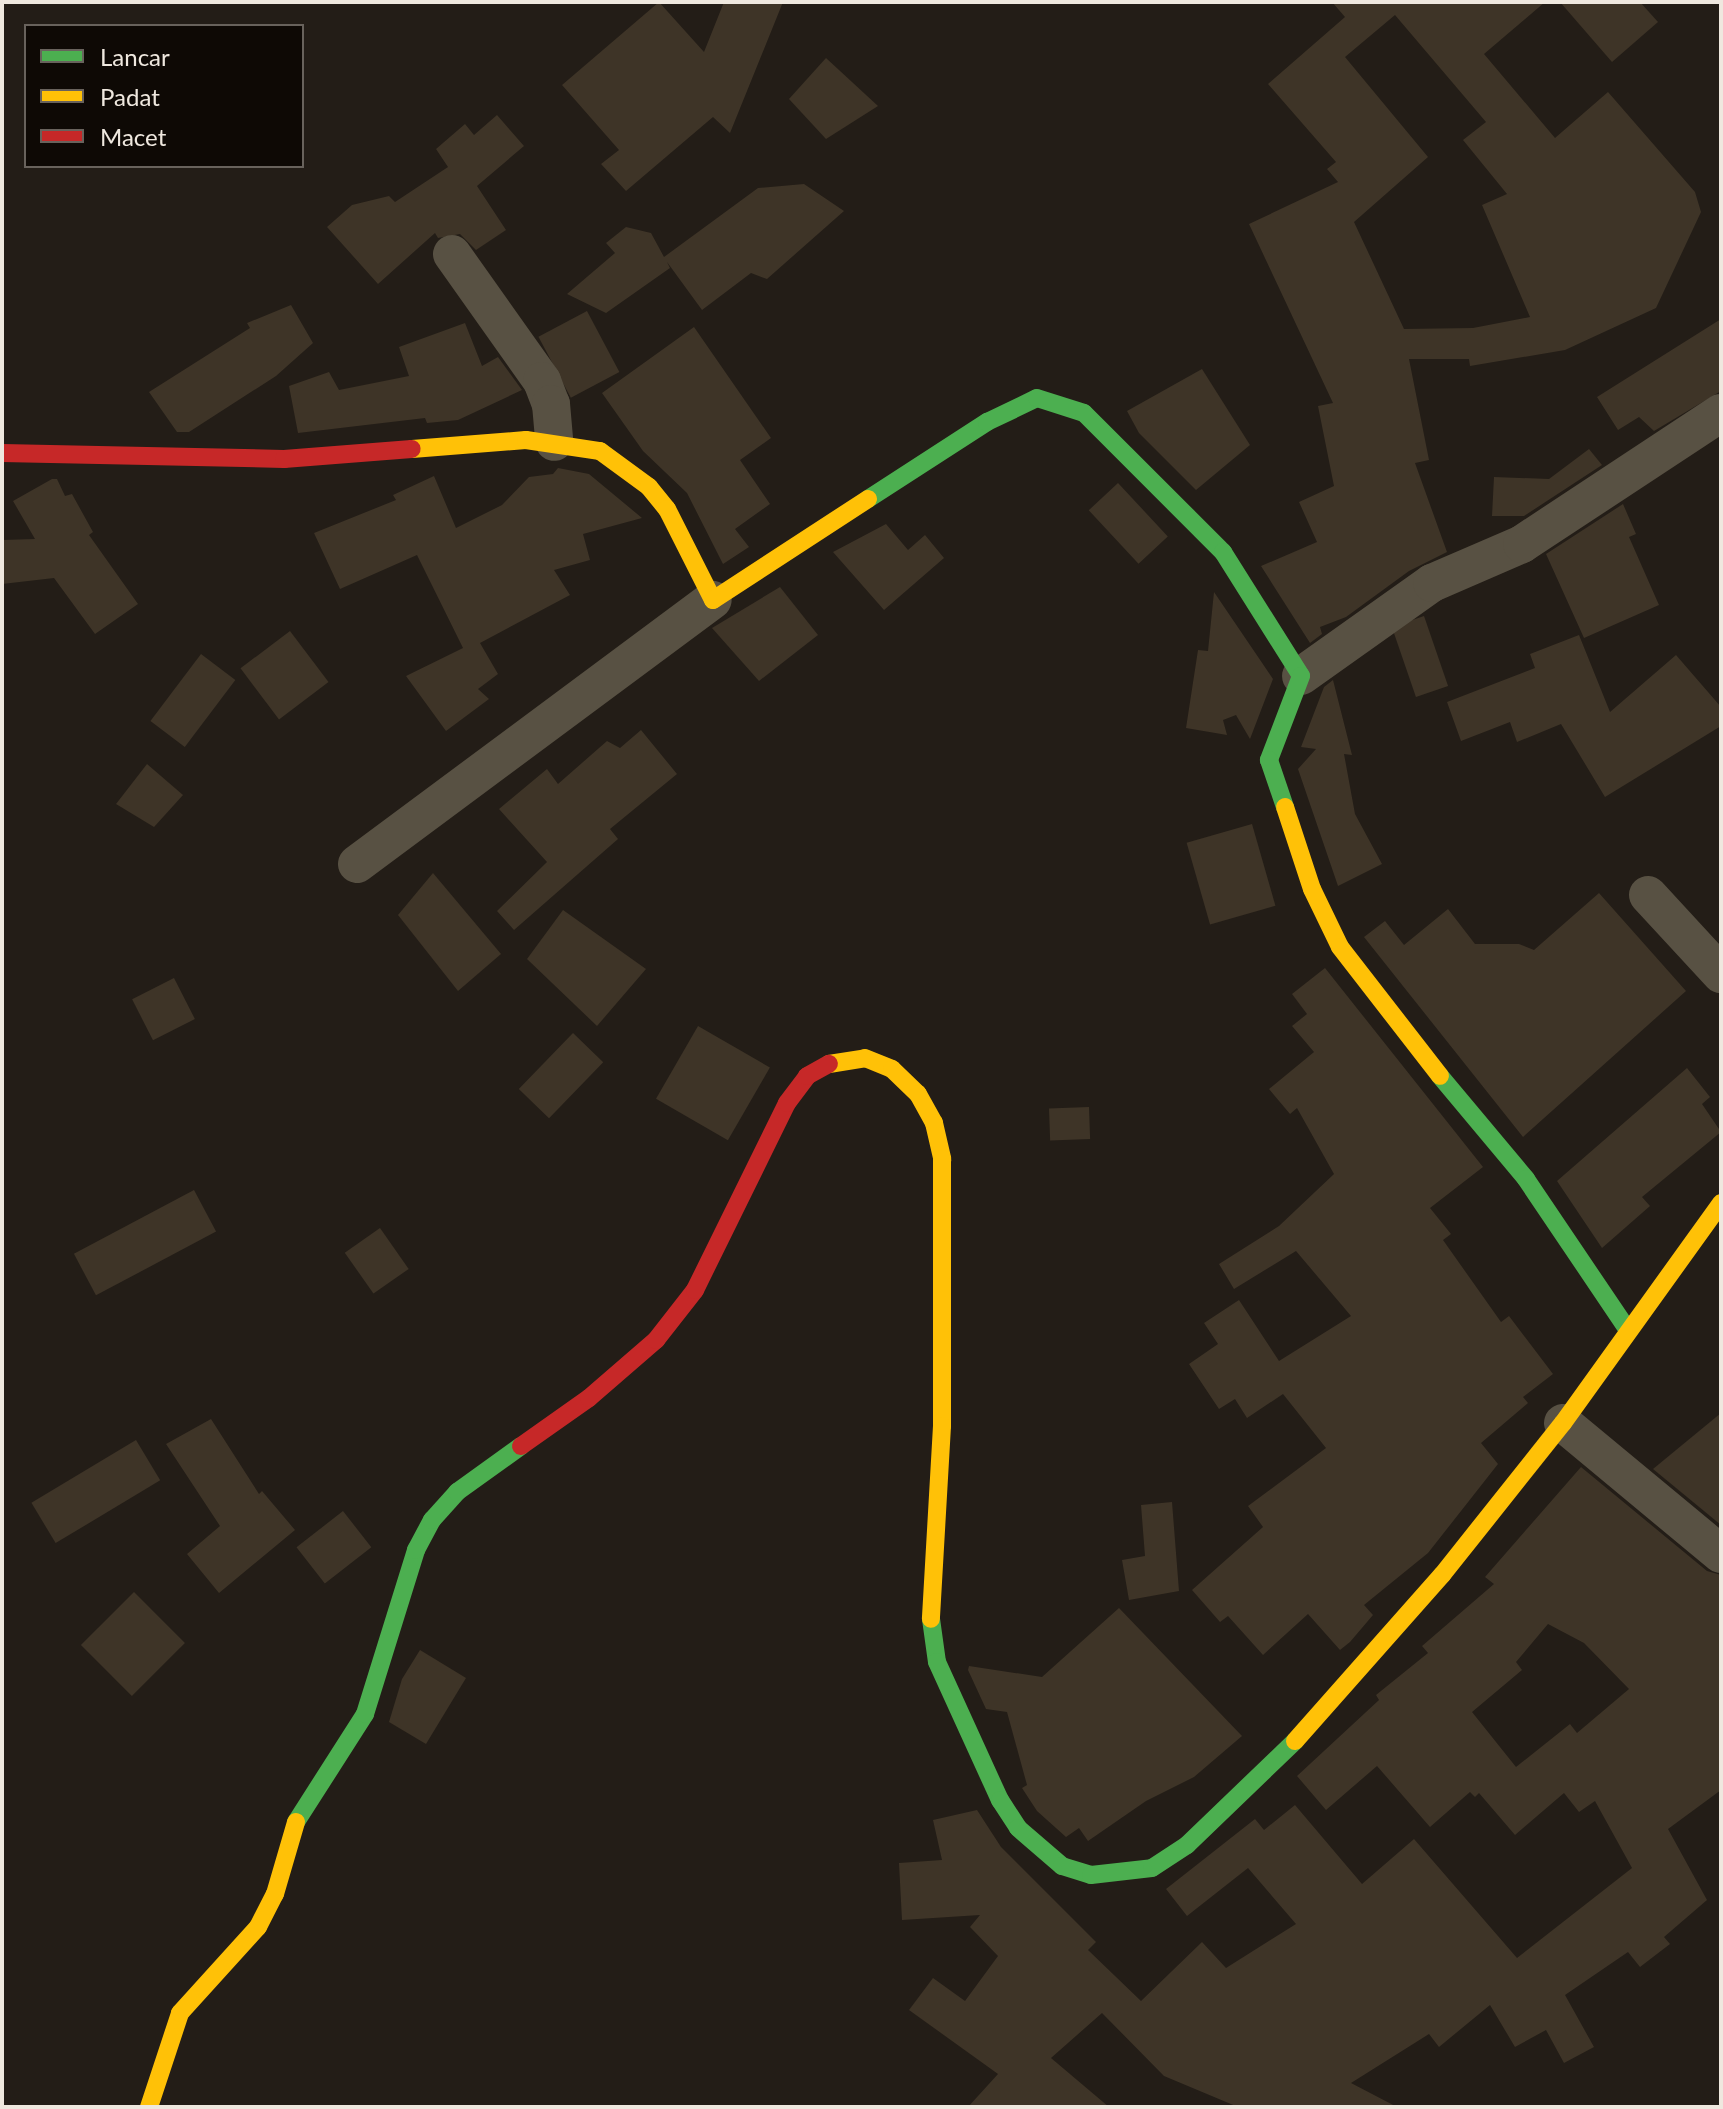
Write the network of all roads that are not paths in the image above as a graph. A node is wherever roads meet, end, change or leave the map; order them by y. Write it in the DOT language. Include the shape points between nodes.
graph roads {
  1 [pos="452,254"];
  2 [pos="1721,413"];
  3 [pos="554,442"];
  4 [pos="2,453"];
  5 [pos="713,600"];
  6 [pos="1301,676"];
  7 [pos="357,864"];
  8 [pos="1648,895"];
  9 [pos="1721,974"];
  10 [pos="1721,1203"];
  11 [pos="1628,1330"];
  12 [pos="1563,1423"];
  13 [pos="1721,1554"];
  14 [pos="149,2107"];
  1 -- 3 [label="street" via="542,381 551,404"];
  2 -- 6 [label="street" via="1522,544 1432,583"];
  3 -- 4 [label="street" via="284,459"];
  3 -- 5 [label="street" via="600,451 649,487 667,509"];
  5 -- 6 [label="street" via="987,422 1037,398 1084,413 1223,552"];
  5 -- 7 [label="street"];
  6 -- 11 [label="street" via="1269,760 1312,889 1340,947 1526,1179"];
  8 -- 9 [label="street"];
  10 -- 11 [label="street"];
  11 -- 12 [label="street"];
  12 -- 13 [label="street"];
  12 -- 14 [label="street" via="1280,1758 1187,1845 1152,1868 1124,1875 1091,1875 1062,1866 1040,1850 1000,1800 937,1662 930,1632 942,1426 942,1159 934,1123 918,1094 892,1069 865,1058 834,1061 807,1076 787,1103 709,1267 656,1340 589,1398 457,1492 432,1520 416,1550 365,1714 293,1827 275,1894 258,1927 180,2013"];
}
